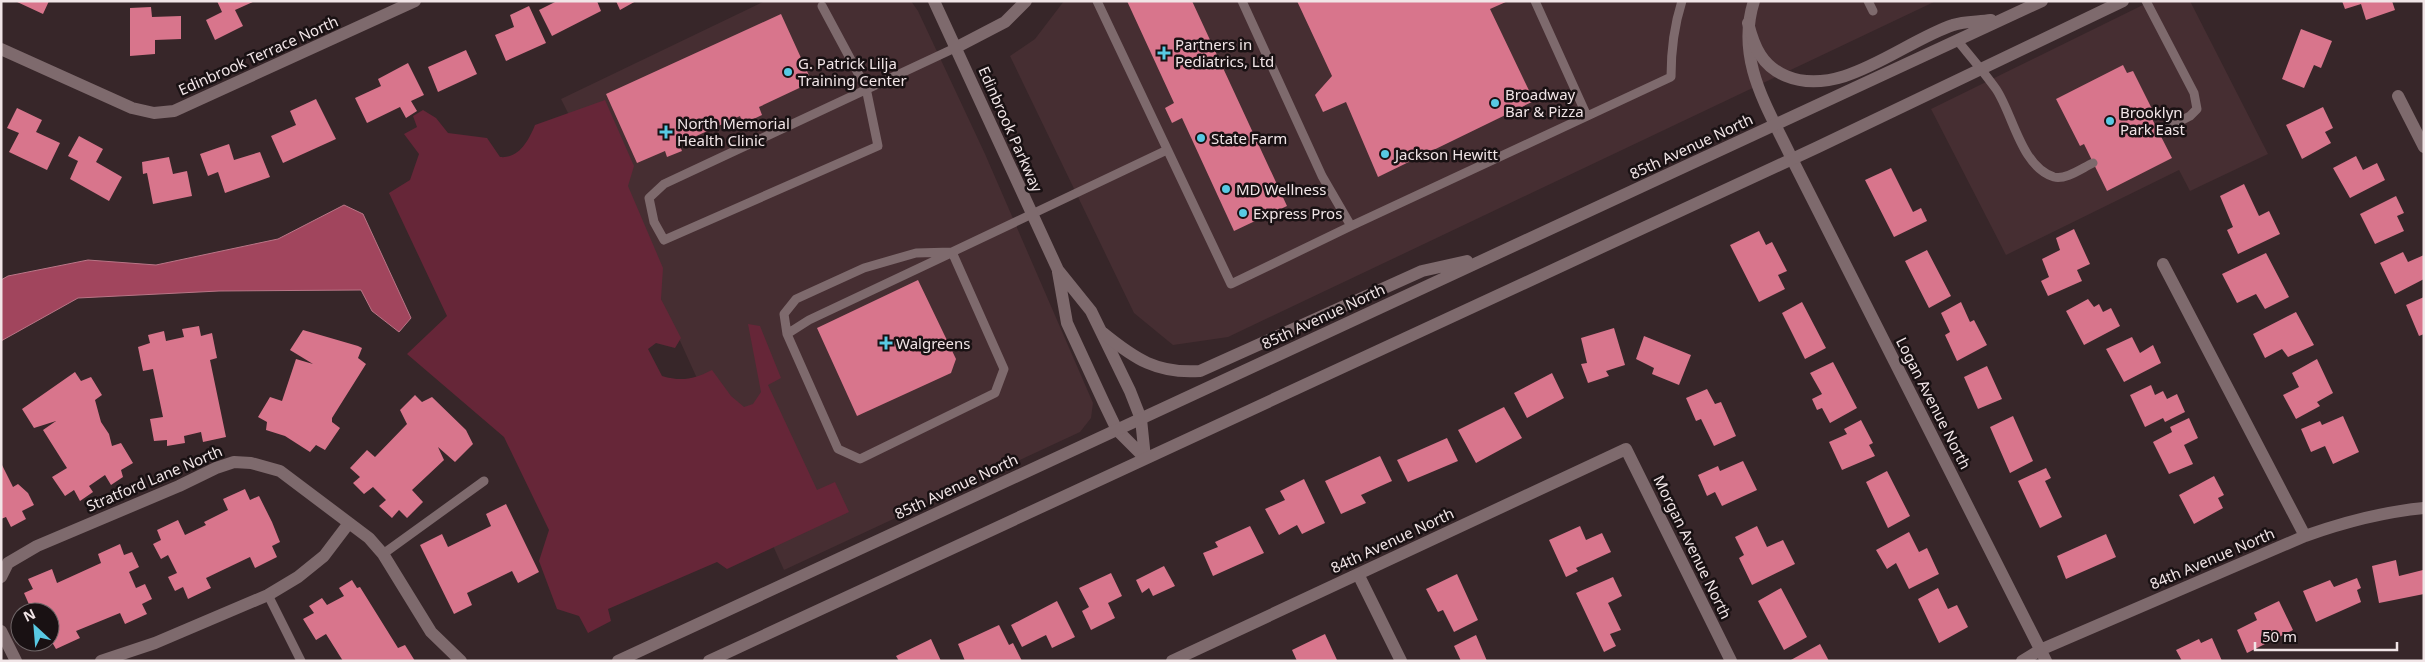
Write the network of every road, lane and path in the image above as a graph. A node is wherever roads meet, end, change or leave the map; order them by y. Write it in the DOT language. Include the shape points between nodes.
graph roads {
  1 [pos="415,1"];
  2 [pos="934,1"];
  3 [pos="1026,1"];
  4 [pos="1096,1"];
  5 [pos="1242,1"];
  6 [pos="1535,1"];
  7 [pos="1682,1"];
  8 [pos="1754,1"];
  9 [pos="1868,1"];
  10 [pos="2042,1"];
  11 [pos="2123,1"];
  12 [pos="2146,1"];
  13 [pos="822,6"];
  14 [pos="1873,11"];
  15 [pos="2003,19"];
  16 [pos="1748,23"];
  17 [pos="1957,40"];
  18 [pos="957,47"];
  19 [pos="1,49"];
  20 [pos="1981,71"];
  21 [pos="866,88"];
  22 [pos="2398,96"];
  23 [pos="1587,116"];
  24 [pos="1776,125"];
  25 [pos="2159,132"];
  26 [pos="2424,147"];
  27 [pos="1167,150"];
  28 [pos="1792,159"];
  29 [pos="2093,163"];
  30 [pos="1032,214"];
  31 [pos="1351,226"];
  32 [pos="952,252"];
  33 [pos="1492,256"];
  34 [pos="2163,264"];
  35 [pos="1058,270"];
  36 [pos="1103,333"];
  37 [pos="787,334"];
  38 [pos="1141,419"];
  39 [pos="1117,430"];
  40 [pos="1626,449"];
  41 [pos="1145,458"];
  42 [pos="484,481"];
  43 [pos="2424,508"];
  44 [pos="350,523"];
  45 [pos="2305,536"];
  46 [pos="383,554"];
  47 [pos="1358,574"];
  48 [pos="1,577"];
  49 [pos="268,595"];
  50 [pos="1,631"];
  51 [pos="2043,655"];
  52 [pos="16,661"];
  53 [pos="101,661"];
  54 [pos="301,661"];
  55 [pos="461,661"];
  56 [pos="618,661"];
  57 [pos="709,661"];
  58 [pos="1172,661"];
  59 [pos="1401,661"];
  60 [pos="1732,661"];
  61 [pos="2022,661"];
  1 -- 19 [label="street, Edinbrook Terrace North" via="174,111 132,108"];
  2 -- 18 [label="street, Edinbrook Parkway"];
  3 -- 18 [label="street" via="1005,22"];
  4 -- 27 [label="lane"];
  5 -- 31 [label="lane" via="1322,176"];
  6 -- 23 [label="lane"];
  7 -- 23 [label="lane" via="1673,36 1671,77"];
  8 -- 16 [label="street, Logan Avenue North"];
  9 -- 14 [label="lane"];
  10 -- 15 [label="street, 85th Avenue North"];
  11 -- 20 [label="street"];
  12 -- 25 [label="lane" via="2194,93 2197,109"];
  13 -- 21 [label="lane"];
  15 -- 16 [label="street" via="1954,24 1844,76 1822,82 1789,77 1763,61"];
  15 -- 17 [label="street, 85th Avenue North"];
  16 -- 24 [label="street, Logan Avenue North" via="1750,62"];
  17 -- 20 [label="lane"];
  17 -- 24 [label="street, 85th Avenue North"];
  18 -- 21 [label="lane"];
  18 -- 30 [label="street, Edinbrook Parkway"];
  20 -- 28 [label="street"];
  20 -- 29 [label="lane" via="1996,90 2026,151 2042,172 2063,177"];
  21 -- 21 [label="lane" via="664,184 649,198 654,222 664,240 878,146"];
  22 -- 26 [label="street"];
  23 -- 31 [label="lane"];
  24 -- 28 [label="street, Logan Avenue North"];
  24 -- 33 [label="street, 85th Avenue North"];
  27 -- 30 [label="lane"];
  27 -- 31 [label="lane" via="1231,284"];
  28 -- 41 [label="street"];
  28 -- 51 [label="street, Logan Avenue North"];
  30 -- 32 [label="lane"];
  30 -- 35 [label="street, Edinbrook Parkway"];
  32 -- 37 [label="lane" via="809,320"];
  32 -- 37 [label="lane" via="916,253 864,268 796,299 784,314"];
  32 -- 37 [label="lane" via="1004,369 995,393 969,406 860,459 838,449"];
  33 -- 36 [label="street" via="1422,271 1200,371 1156,368 1129,354"];
  33 -- 38 [label="street, 85th Avenue North"];
  34 -- 45 [label="street"];
  35 -- 36 [label="street, Edinbrook Parkway" via="1092,311"];
  35 -- 39 [label="street, Edinbrook Parkway" via="1068,323"];
  36 -- 38 [label="street, Edinbrook Parkway"];
  38 -- 39 [label="street, 85th Avenue North"];
  38 -- 41 [label="street, Edinbrook Parkway"];
  39 -- 41 [label="street, Edinbrook Parkway"];
  39 -- 56 [label="street, 85th Avenue North"];
  40 -- 47 [label="street, 84th Avenue North"];
  40 -- 60 [label="street, Morgan Avenue North"];
  41 -- 57 [label="street"];
  42 -- 46 [label="lane"];
  43 -- 45 [label="street, 84th Avenue North" via="2387,512"];
  44 -- 46 [label="street, Stratford Lane North"];
  44 -- 48 [label="street, Stratford Lane North" via="280,471 234,462 36,546 8,563"];
  44 -- 49 [label="street" via="324,556"];
  45 -- 51 [label="street, 84th Avenue North"];
  46 -- 55 [label="street, Stratford Lane North" via="431,632"];
  47 -- 58 [label="street, 84th Avenue North"];
  47 -- 59 [label="street"];
  49 -- 53 [label="street" via="155,643"];
  49 -- 54 [label="lane"];
  50 -- 52 [label="street"];
  51 -- 61 [label="street, 84th Avenue North"];
}
